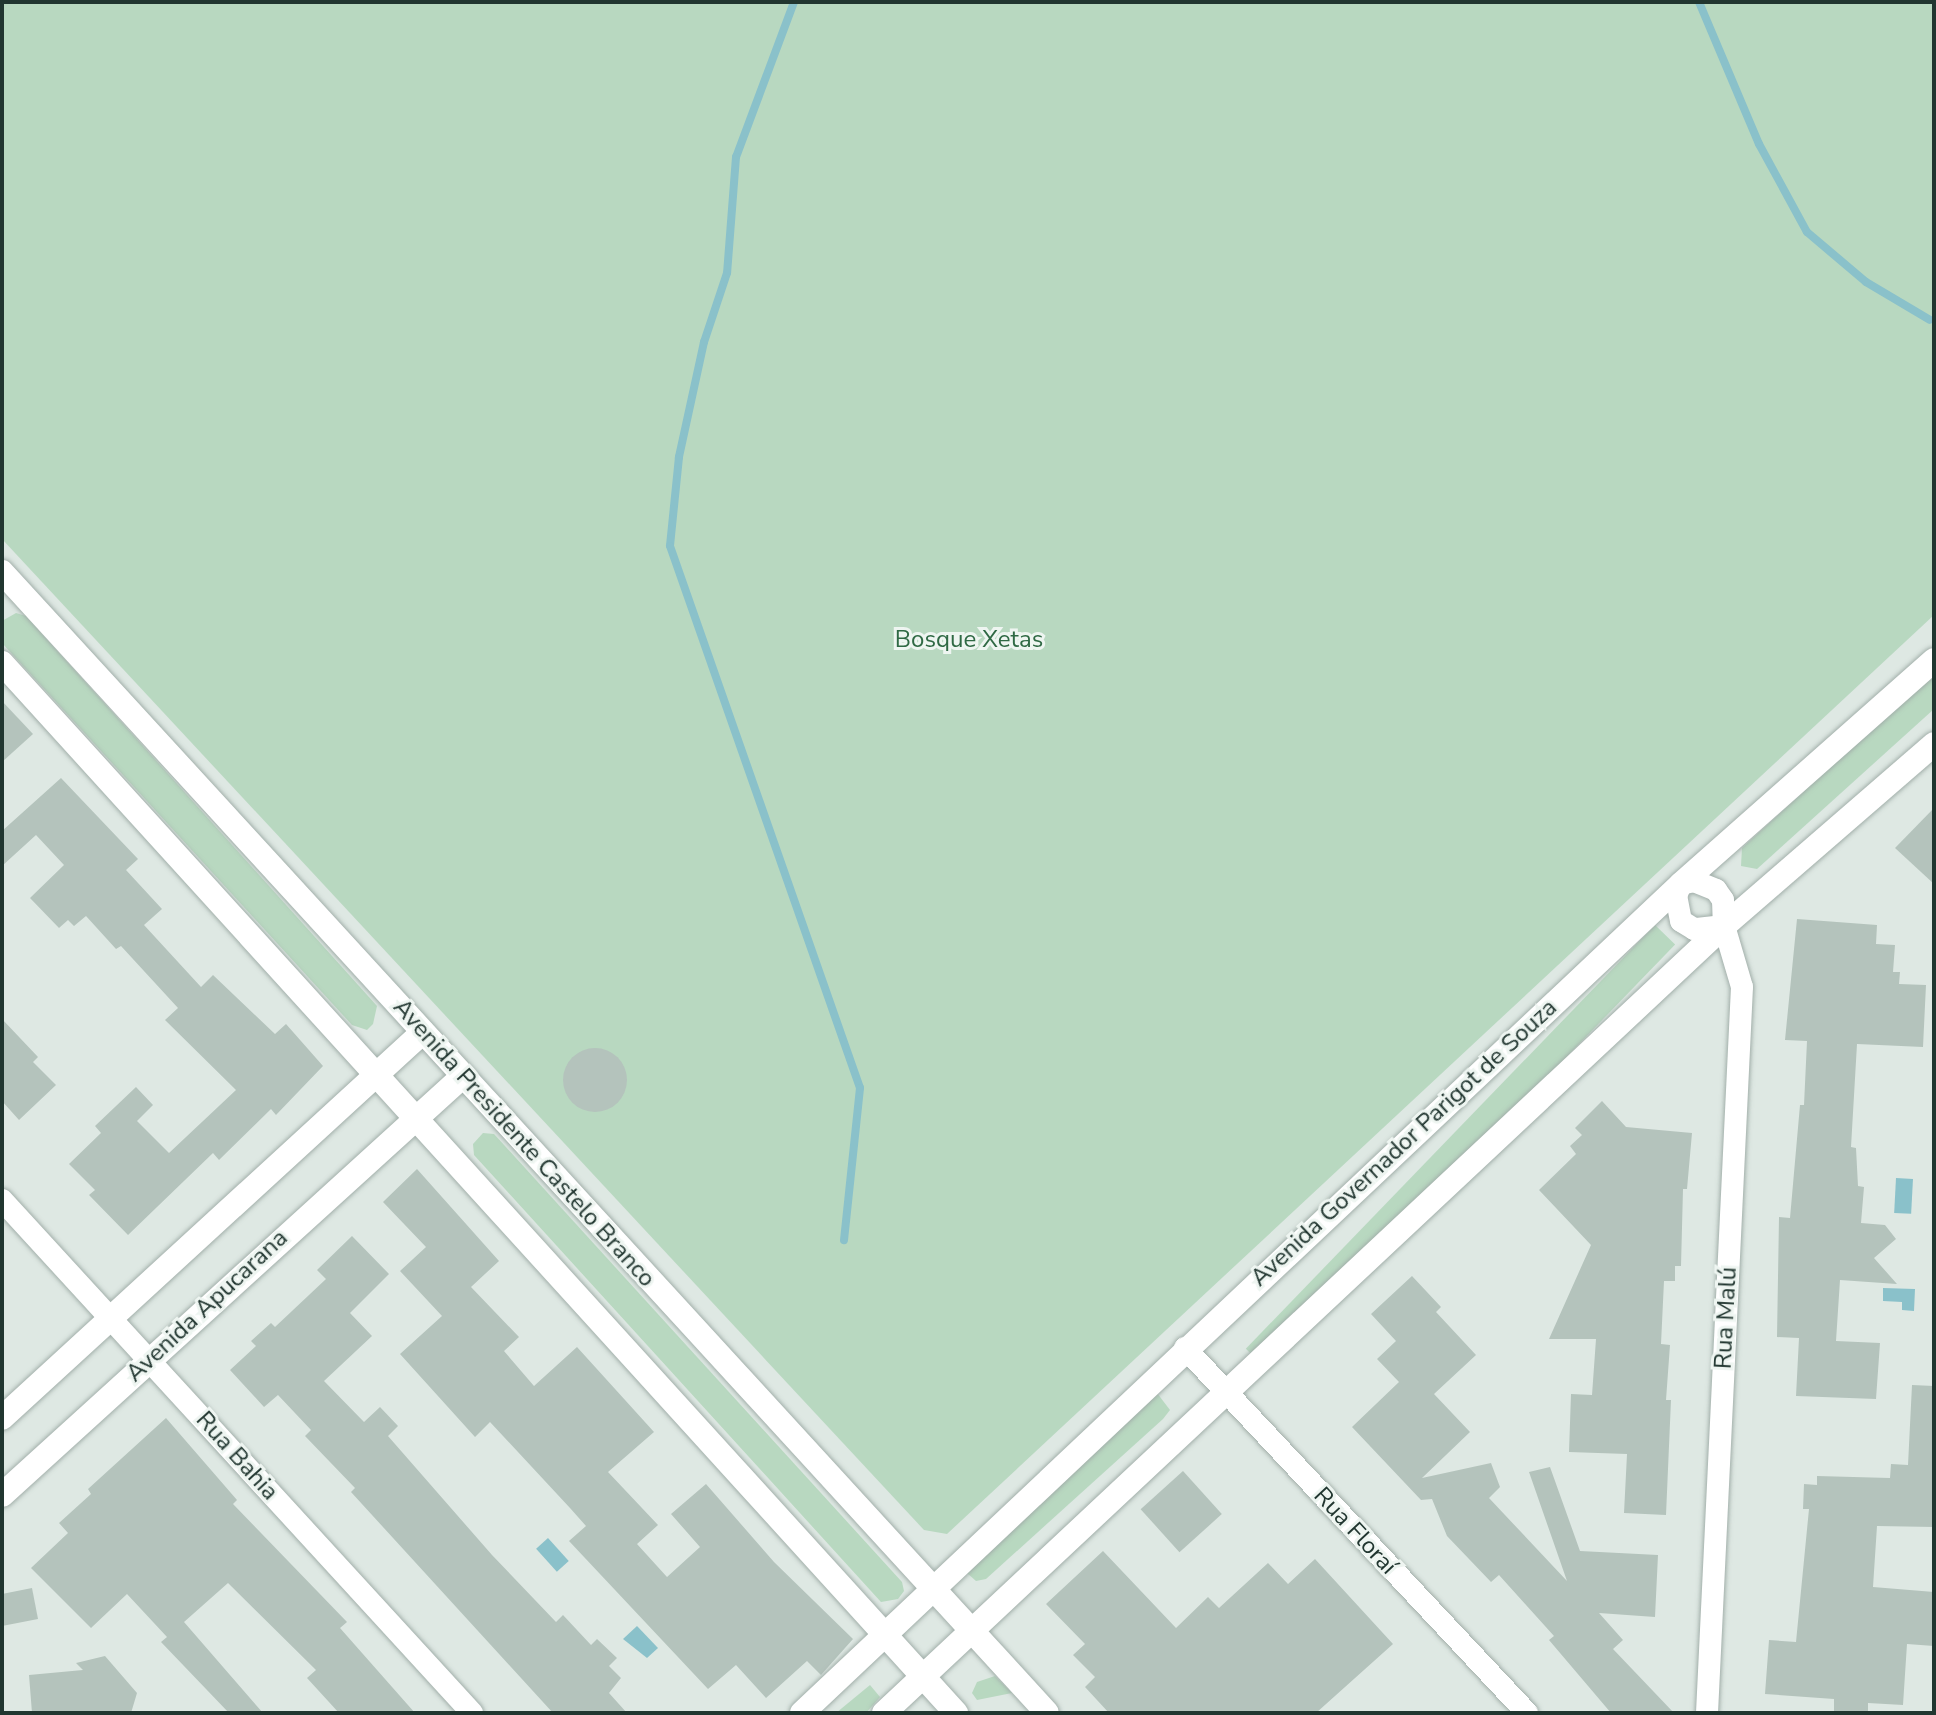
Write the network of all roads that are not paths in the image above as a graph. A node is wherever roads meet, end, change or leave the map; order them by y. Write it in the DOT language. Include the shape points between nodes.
graph roads {
  1 [pos="2,572"];
  2 [pos="1934,660"];
  3 [pos="2,663"];
  4 [pos="1934,744"];
  5 [pos="1681,884"];
  6 [pos="1724,926"];
  7 [pos="423,1032"];
  8 [pos="373,1074"];
  9 [pos="462,1077"];
  10 [pos="413,1118"];
  11 [pos="2,1200"];
  12 [pos="110,1319"];
  13 [pos="1185,1348"];
  14 [pos="149,1360"];
  15 [pos="1225,1392"];
  16 [pos="2,1418"];
  17 [pos="2,1495"];
  18 [pos="932,1587"];
  19 [pos="971,1631"];
  20 [pos="883,1634"];
  21 [pos="923,1677"];
  22 [pos="472,1713"];
  23 [pos="802,1713"];
  24 [pos="884,1713"];
  25 [pos="956,1713"];
  26 [pos="1047,1713"];
  27 [pos="1527,1713"];
  28 [pos="1707,1713"];
  1 -- 7 [label="street, Avenida Presidente Castelo Branco"];
  2 -- 5 [label="street, Avenida Governador Parigot de Souza"];
  3 -- 8 [label="street"];
  4 -- 6 [label="street"];
  5 -- 6 [label="street" via="1694,881 1716,890 1727,913"];
  5 -- 6 [label="street" via="1674,908 1681,921 1694,929"];
  5 -- 13 [label="street, Avenida Governador Parigot de Souza"];
  6 -- 15 [label="street"];
  6 -- 28 [label="street, Rua Malú" via="1742,987"];
  7 -- 8 [label="street"];
  7 -- 9 [label="street, Avenida Presidente Castelo Branco"];
  8 -- 10 [label="street"];
  8 -- 12 [label="street"];
  9 -- 10 [label="street, Avenida Apucarana"];
  9 -- 18 [label="street, Avenida Presidente Castelo Branco"];
  10 -- 14 [label="street, Avenida Apucarana"];
  10 -- 20 [label="street"];
  11 -- 12 [label="street, Rua Bahia"];
  12 -- 14 [label="street, Rua Bahia"];
  12 -- 16 [label="street"];
  13 -- 15 [label="street, Rua Floraí"];
  13 -- 18 [label="street, Avenida Governador Parigot de Souza"];
  14 -- 17 [label="street, Avenida Apucarana"];
  14 -- 22 [label="street, Rua Bahia"];
  15 -- 19 [label="street"];
  15 -- 27 [label="street, Rua Floraí"];
  18 -- 19 [label="street, Avenida Presidente Castelo Branco"];
  18 -- 20 [label="street, Avenida Governador Parigot de Souza"];
  19 -- 21 [label="street"];
  19 -- 26 [label="street, Avenida Presidente Castelo Branco"];
  20 -- 21 [label="street"];
  20 -- 23 [label="street, Avenida Governador Parigot de Souza"];
  21 -- 24 [label="street"];
  21 -- 25 [label="street"];
}
